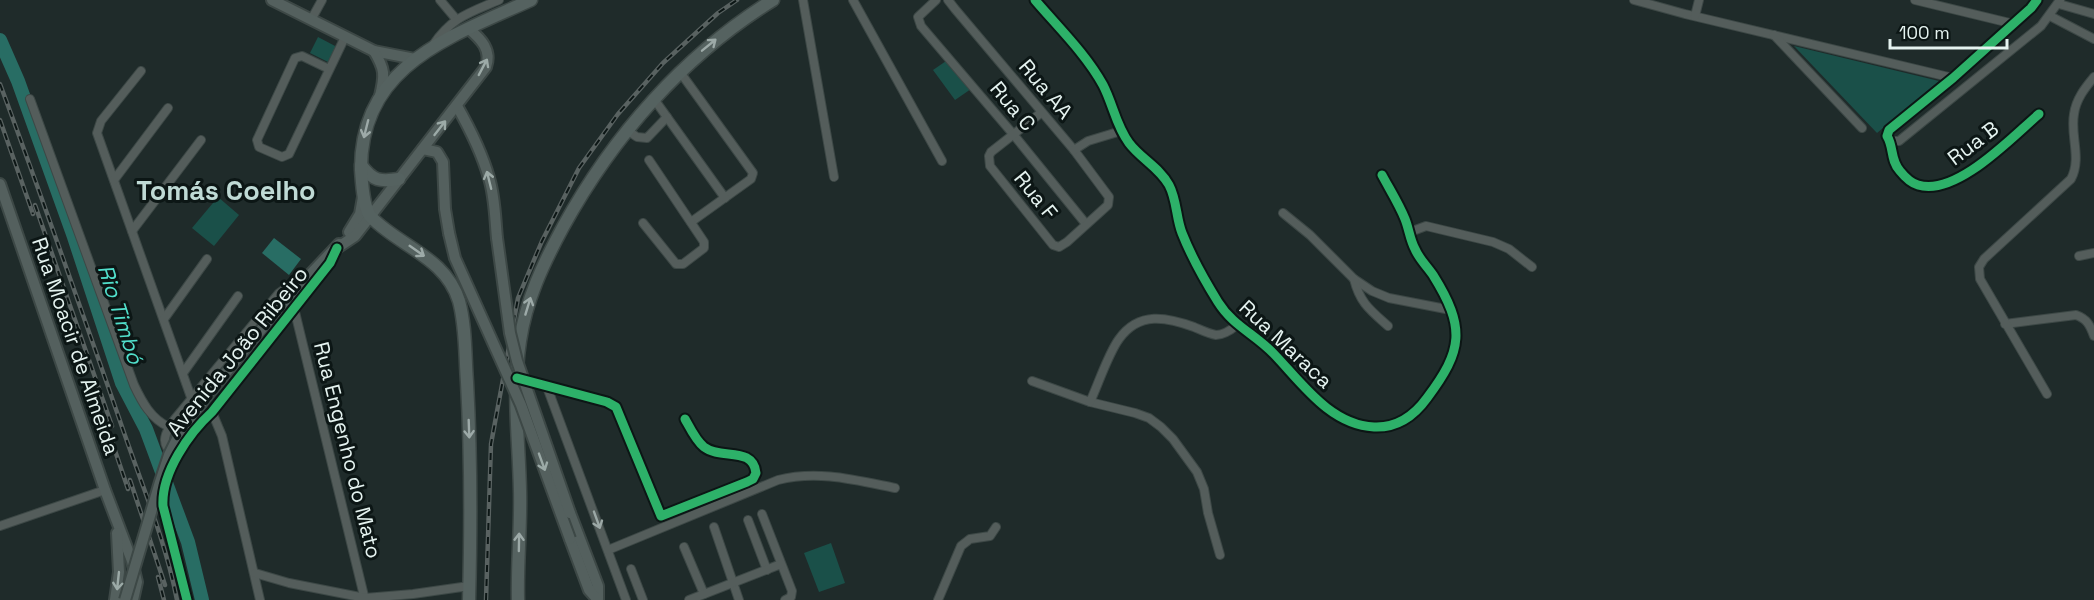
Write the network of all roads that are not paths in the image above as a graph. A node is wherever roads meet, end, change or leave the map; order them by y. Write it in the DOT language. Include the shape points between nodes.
graph roads {
  1 [pos="272,0"];
  2 [pos="322,0"];
  3 [pos="440,0"];
  4 [pos="499,0"];
  5 [pos="531,0"];
  6 [pos="773,0"];
  7 [pos="803,0"];
  8 [pos="853,0"];
  9 [pos="936,0"];
  10 [pos="948,0"];
  11 [pos="1035,0"];
  12 [pos="1634,0"];
  13 [pos="1699,0"];
  14 [pos="1915,0"];
  15 [pos="2037,0"];
  16 [pos="2060,2"];
  17 [pos="2094,14"];
  18 [pos="1695,16"];
  19 [pos="2050,16"];
  20 [pos="456,19"];
  21 [pos="311,20"];
  22 [pos="2014,24"];
  23 [pos="469,29"];
  24 [pos="1773,34"];
  25 [pos="345,37"];
  26 [pos="2094,39"];
  27 [pos="430,49"];
  28 [pos="374,51"];
  29 [pos="415,59"];
  30 [pos="329,69"];
  31 [pos="141,71"];
  32 [pos="680,72"];
  33 [pos="2094,77"];
  34 [pos="1953,78"];
  35 [pos="380,96"];
  36 [pos="30,99"];
  37 [pos="654,99"];
  38 [pos="457,106"];
  39 [pos="168,108"];
  40 [pos="1042,112"];
  41 [pos="2039,114"];
  42 [pos="667,117"];
  43 [pos="1862,128"];
  44 [pos="627,130"];
  45 [pos="1121,131"];
  46 [pos="1013,134"];
  47 [pos="201,140"];
  48 [pos="1890,141"];
  49 [pos="423,149"];
  50 [pos="1074,150"];
  51 [pos="649,160"];
  52 [pos="942,161"];
  53 [pos="361,165"];
  54 [pos="1382,175"];
  55 [pos="834,177"];
  56 [pos="399,179"];
  57 [pos="114,180"];
  58 [pos="0,184"];
  59 [pos="363,195"];
  60 [pos="725,198"];
  61 [pos="1283,213"];
  62 [pos="370,217"];
  63 [pos="691,222"];
  64 [pos="643,223"];
  65 [pos="1086,224"];
  66 [pos="132,231"];
  67 [pos="1410,232"];
  68 [pos="337,248"];
  69 [pos="2094,253"];
  70 [pos="2079,256"];
  71 [pos="207,259"];
  72 [pos="1532,267"];
  73 [pos="1354,279"];
  74 [pos="302,282"];
  75 [pos="238,296"];
  76 [pos="294,308"];
  77 [pos="1451,310"];
  78 [pos="164,319"];
  79 [pos="2005,324"];
  80 [pos="1237,325"];
  81 [pos="1388,326"];
  82 [pos="2094,336"];
  83 [pos="183,373"];
  84 [pos="517,378"];
  85 [pos="1032,381"];
  86 [pos="548,387"];
  87 [pos="2047,394"];
  88 [pos="192,400"];
  89 [pos="1090,402"];
  90 [pos="212,412"];
  91 [pos="685,419"];
  92 [pos="169,427"];
  93 [pos="178,454"];
  94 [pos="895,488"];
  95 [pos="105,490"];
  96 [pos="762,514"];
  97 [pos="748,520"];
  98 [pos="116,521"];
  99 [pos="0,526"];
  100 [pos="714,527"];
  101 [pos="996,528"];
  102 [pos="684,547"];
  103 [pos="608,550"];
  104 [pos="1220,555"];
  105 [pos="781,564"];
  106 [pos="631,569"];
  107 [pos="767,570"];
  108 [pos="255,573"];
  109 [pos="734,583"];
  110 [pos="470,586"];
  111 [pos="704,594"];
  112 [pos="365,599"];
  113 [pos="115,600"];
  114 [pos="125,600"];
  115 [pos="133,600"];
  116 [pos="187,600"];
  117 [pos="260,600"];
  118 [pos="469,600"];
  119 [pos="518,600"];
  120 [pos="598,600"];
  121 [pos="626,600"];
  122 [pos="643,600"];
  123 [pos="689,600"];
  124 [pos="739,600"];
  125 [pos="785,600"];
  126 [pos="938,600"];
  1 -- 21 [label="main road"];
  2 -- 21 [label="street"];
  3 -- 20 [label="street"];
  4 -- 20 [label="street"];
  5 -- 23 [label="main road"];
  32 -- 6 [label="main road, one-way" via="726,31"];
  7 -- 55 [label="street"];
  8 -- 52 [label="street"];
  9 -- 46 [label="street, Rua C" via="918,17 921,26"];
  10 -- 40 [label="street, Rua AA"];
  11 -- 45 [label="street, Rua Maraca" via="1103,84"];
  12 -- 18 [label="street"];
  13 -- 18 [label="street"];
  14 -- 22 [label="street"];
  15 -- 22 [label="street"];
  16 -- 17 [label="street"];
  16 -- 19 [label="street"];
  18 -- 24 [label="street"];
  19 -- 26 [label="street"];
  19 -- 48 [label="street" via="1899,141"];
  20 -- 27 [label="street"];
  21 -- 25 [label="main road"];
  22 -- 34 [label="street"];
  23 -- 27 [label="main road"];
  38 -- 23 [label="main road, Avenida João Ribeiro, one-way" via="488,60 485,46"];
  24 -- 34 [label="street"];
  24 -- 43 [label="street"];
  25 -- 28 [label="main road"];
  25 -- 30 [label="street"];
  27 -- 29 [label="main road"];
  28 -- 29 [label="main road"];
  28 -- 35 [label="main road" via="385,75"];
  29 -- 35 [label="main road"];
  30 -- 30 [label="street" via="288,156 259,147 257,140 295,58 302,56"];
  31 -- 57 [label="street" via="97,128"];
  32 -- 37 [label="main road"];
  32 -- 60 [label="street" via="753,173 751,179"];
  33 -- 79 [label="street" via="2081,94 2074,115 2076,165 2071,179 1978,267 1980,279"];
  34 -- 48 [label="street, Rua B" via="1889,130"];
  35 -- 53 [label="main road, one-way" via="369,118"];
  36 -- 92 [label="street" via="134,385 151,413"];
  37 -- 42 [label="street"];
  37 -- 44 [label="main road"];
  49 -- 38 [label="main road, Avenida João Ribeiro, one-way"];
  120 -- 38 [label="main road, one-way, bridge" via="598,586 517,361 489,178"];
  39 -- 57 [label="street"];
  40 -- 46 [label="street"];
  40 -- 50 [label="street, Rua AA"];
  41 -- 48 [label="street, Rua B" via="1971,171 1946,184 1924,186 1912,182 1898,169"];
  42 -- 44 [label="street" via="647,138"];
  42 -- 60 [label="street"];
  84 -- 44 [label="main road, one-way" via="522,330 541,268 587,185"];
  45 -- 50 [label="street" via="1088,141"];
  45 -- 80 [label="street, Rua Maraca" via="1169,184 1188,246 1218,301"];
  46 -- 65 [label="street, Rua C"];
  46 -- 65 [label="street, Rua F" via="991,152 990,166 1053,245 1059,247 1067,242"];
  47 -- 66 [label="street"];
  49 -- 56 [label="main road, Avenida João Ribeiro"];
  49 -- 120 [label="main road, one-way, bridge" via="437,152 443,162 445,209 455,258 521,405 589,590"];
  50 -- 65 [label="street, Rua AA" via="1106,190 1110,201"];
  51 -- 63 [label="street"];
  53 -- 56 [label="main road" via="376,180"];
  53 -- 59 [label="main road"];
  54 -- 67 [label="street, Rua Maraca"];
  56 -- 62 [label="main road, Avenida João Ribeiro"];
  57 -- 66 [label="street"];
  58 -- 95 [label="main road, Rua Moacir de Almeida"];
  59 -- 62 [label="main road"];
  59 -- 68 [label="main road, Avenida João Ribeiro" via="358,219"];
  60 -- 63 [label="street"];
  61 -- 73 [label="street"];
  62 -- 68 [label="main road, Avenida João Ribeiro" via="355,236"];
  62 -- 110 [label="main road, one-way" via="439,267 459,301 468,408"];
  63 -- 64 [label="street" via="704,248 680,265 672,262"];
  66 -- 78 [label="street"];
  67 -- 72 [label="street" via="1426,226 1494,242"];
  67 -- 77 [label="street, Rua Maraca" via="1414,249"];
  68 -- 74 [label="main road, Avenida João Ribeiro"];
  68 -- 76 [label="street, Avenida João Ribeiro" via="330,263"];
  69 -- 70 [label="street"];
  71 -- 78 [label="street"];
  73 -- 77 [label="street" via="1389,298"];
  73 -- 81 [label="street" via="1365,306"];
  74 -- 88 [label="street" via="279,293"];
  74 -- 114 [label="main road, Avenida João Ribeiro, bridge" via="182,431 169,455"];
  75 -- 83 [label="street"];
  76 -- 90 [label="street, Avenida João Ribeiro"];
  76 -- 112 [label="street, Rua Engenho do Mato"];
  77 -- 80 [label="street, Rua Maraca" via="1456,342 1445,374 1410,416 1387,426 1373,427 1354,423 1311,395 1274,353"];
  78 -- 83 [label="street"];
  79 -- 82 [label="street" via="2076,315 2089,323"];
  79 -- 87 [label="street"];
  80 -- 89 [label="street" via="1217,335 1173,319 1141,321 1118,339"];
  83 -- 88 [label="street"];
  84 -- 86 [label="street"];
  119 -- 84 [label="main road, one-way"];
  85 -- 89 [label="street"];
  86 -- 91 [label="street" via="616,407 661,516 747,482 756,473 748,458 703,447"];
  86 -- 103 [label="street, one-way"];
  88 -- 92 [label="street"];
  89 -- 104 [label="street" via="1149,418 1173,439 1197,471"];
  90 -- 93 [label="street, Avenida João Ribeiro"];
  90 -- 108 [label="street" via="222,436"];
  92 -- 93 [label="street" via="164,444"];
  93 -- 116 [label="street, Avenida João Ribeiro" via="164,495 165,514"];
  94 -- 103 [label="street" via="826,475 778,480"];
  95 -- 98 [label="main road, Rua Moacir de Almeida"];
  95 -- 99 [label="street"];
  96 -- 105 [label="street"];
  97 -- 107 [label="street"];
  98 -- 113 [label="main road, one-way" via="119,572"];
  98 -- 115 [label="main road" via="136,575"];
  100 -- 109 [label="street"];
  101 -- 126 [label="street" via="990,536 970,539 961,546"];
  102 -- 111 [label="street"];
  103 -- 121 [label="street"];
  105 -- 107 [label="street"];
  105 -- 125 [label="street" via="793,593"];
  106 -- 122 [label="street"];
  107 -- 109 [label="street"];
  108 -- 112 [label="street"];
  108 -- 117 [label="street"];
  109 -- 111 [label="street"];
  109 -- 124 [label="street"];
  110 -- 112 [label="street"];
  110 -- 118 [label="main road"];
  111 -- 123 [label="street"];
}
